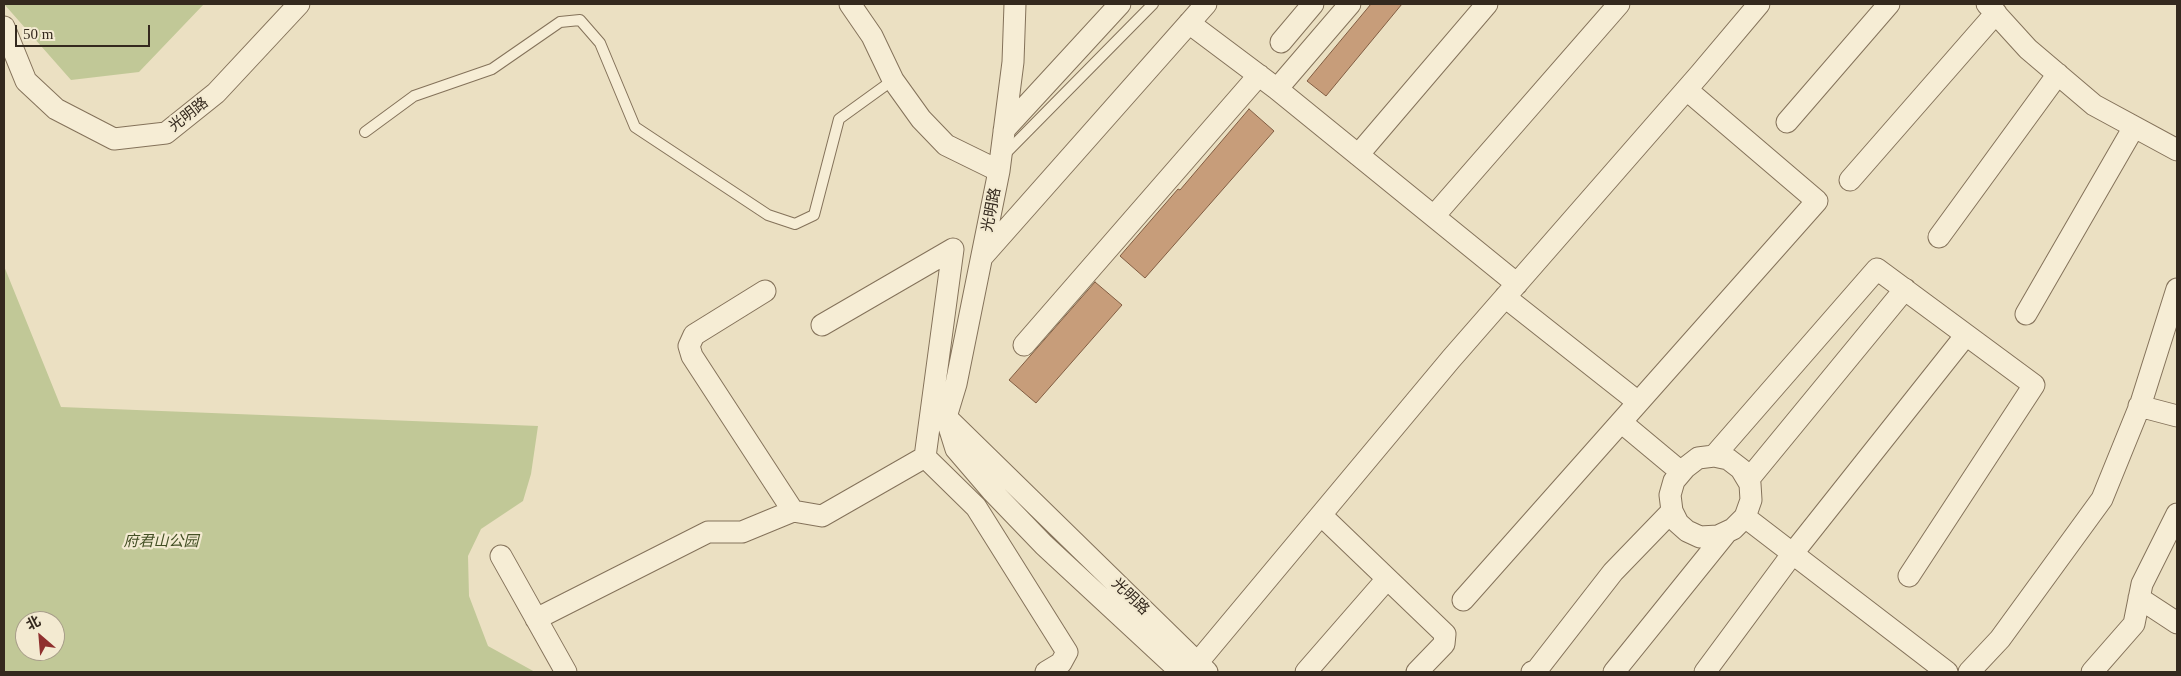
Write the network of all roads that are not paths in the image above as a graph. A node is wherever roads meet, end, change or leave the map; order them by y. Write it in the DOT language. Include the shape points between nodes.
graph roads {
  1 [pos="299,4"];
  2 [pos="850,4"];
  3 [pos="1015,4"];
  4 [pos="1120,4"];
  5 [pos="1153,4"];
  6 [pos="1206,4"];
  7 [pos="1313,4"];
  8 [pos="1350,4"];
  9 [pos="1487,4"];
  10 [pos="1619,4"];
  11 [pos="1759,4"];
  12 [pos="1889,4"];
  13 [pos="1992,8"];
  14 [pos="1189,23"];
  15 [pos="4,27"];
  16 [pos="1281,42"];
  17 [pos="2058,74"];
  18 [pos="1258,75"];
  19 [pos="893,80"];
  20 [pos="1277,89"];
  21 [pos="1687,90"];
  22 [pos="1787,122"];
  23 [pos="2134,127"];
  24 [pos="1004,130"];
  25 [pos="366,132"];
  26 [pos="2177,150"];
  27 [pos="1358,155"];
  28 [pos="1000,165"];
  29 [pos="1850,180"];
  30 [pos="1434,216"];
  31 [pos="1939,236"];
  32 [pos="982,256"];
  33 [pos="1905,289"];
  34 [pos="2177,289"];
  35 [pos="1511,290"];
  36 [pos="765,292"];
  37 [pos="2026,314"];
  38 [pos="822,325"];
  39 [pos="1966,335"];
  40 [pos="1024,345"];
  41 [pos="1638,402"];
  42 [pos="2139,406"];
  43 [pos="2177,416"];
  44 [pos="1621,422"];
  45 [pos="1714,456"];
  46 [pos="925,457"];
  47 [pos="1681,472"];
  48 [pos="1748,480"];
  49 [pos="793,510"];
  50 [pos="1672,511"];
  51 [pos="2177,514"];
  52 [pos="1321,515"];
  53 [pos="1745,517"];
  54 [pos="1727,532"];
  55 [pos="1793,554"];
  56 [pos="501,556"];
  57 [pos="1909,576"];
  58 [pos="1387,579"];
  59 [pos="2139,598"];
  60 [pos="1463,600"];
  61 [pos="536,619"];
  62 [pos="2177,623"];
  63 [pos="1195,669"];
  64 [pos="566,672"];
  65 [pos="1046,672"];
  66 [pos="1306,672"];
  67 [pos="1417,672"];
  68 [pos="1532,672"];
  69 [pos="1614,672"];
  70 [pos="1705,672"];
  71 [pos="1948,672"];
  72 [pos="1969,672"];
  73 [pos="2092,672"];
  1 -- 15 [label="street, 光明路" via="216,94 166,133 114,139 56,110 26,81"];
  2 -- 19 [label="street, 光明路" via="872,36"];
  3 -- 24 [label="street" via="1013,62"];
  4 -- 24 [label="street"];
  5 -- 28 [label="lane"];
  6 -- 14 [label="street"];
  7 -- 16 [label="street"];
  8 -- 20 [label="street"];
  9 -- 27 [label="street"];
  10 -- 30 [label="street"];
  11 -- 21 [label="street"];
  12 -- 22 [label="street"];
  13 -- 17 [label="street" via="2028,49"];
  13 -- 29 [label="street"];
  14 -- 18 [label="street"];
  14 -- 32 [label="street"];
  17 -- 23 [label="street" via="2094,104"];
  17 -- 31 [label="street"];
  18 -- 20 [label="street"];
  18 -- 40 [label="street"];
  19 -- 25 [label="lane" via="840,119 814,215 795,224 768,215 635,128 600,43 580,20 560,22 492,69 414,96"];
  19 -- 28 [label="street, 光明路" via="921,119 946,145"];
  20 -- 27 [label="street"];
  21 -- 35 [label="street"];
  21 -- 41 [label="street" via="1817,201"];
  23 -- 26 [label="street"];
  23 -- 37 [label="street"];
  24 -- 28 [label="street"];
  27 -- 30 [label="street"];
  28 -- 32 [label="street, 光明路"];
  30 -- 35 [label="street"];
  32 -- 63 [label="street, 光明路" via="956,384 946,417"];
  33 -- 39 [label="street"];
  33 -- 45 [label="street" via="1877,269"];
  33 -- 48 [label="street"];
  34 -- 42 [label="street"];
  35 -- 41 [label="street"];
  35 -- 52 [label="street"];
  36 -- 49 [label="street" via="694,335 689,346 692,356"];
  38 -- 46 [label="street" via="954,249"];
  39 -- 55 [label="street"];
  39 -- 57 [label="street" via="2034,385"];
  41 -- 44 [label="street"];
  42 -- 43 [label="street"];
  42 -- 72 [label="street" via="2102,498 2000,639"];
  44 -- 47 [label="street"];
  44 -- 60 [label="street"];
  45 -- 47 [label="street" via="1698,458"];
  45 -- 48 [label="street" via="1728,459 1741,469"];
  46 -- 49 [label="street" via="822,516"];
  46 -- 65 [label="street" via="976,507 1067,652 1061,663"];
  47 -- 50 [label="street" via="1674,481 1670,496"];
  48 -- 53 [label="street" via="1751,500"];
  49 -- 61 [label="street" via="742,532 708,532"];
  50 -- 54 [label="street" via="1687,532 1700,538"];
  50 -- 68 [label="street" via="1613,572"];
  51 -- 59 [label="street" via="2142,584"];
  52 -- 58 [label="street"];
  52 -- 63 [label="street"];
  53 -- 54 [label="street"];
  53 -- 55 [label="street"];
  54 -- 69 [label="street"];
  55 -- 70 [label="street"];
  55 -- 71 [label="street"];
  56 -- 61 [label="street"];
  58 -- 66 [label="street"];
  58 -- 67 [label="street" via="1445,634 1444,644"];
  59 -- 62 [label="street"];
  59 -- 73 [label="street" via="2134,624"];
  61 -- 64 [label="street"];
}
